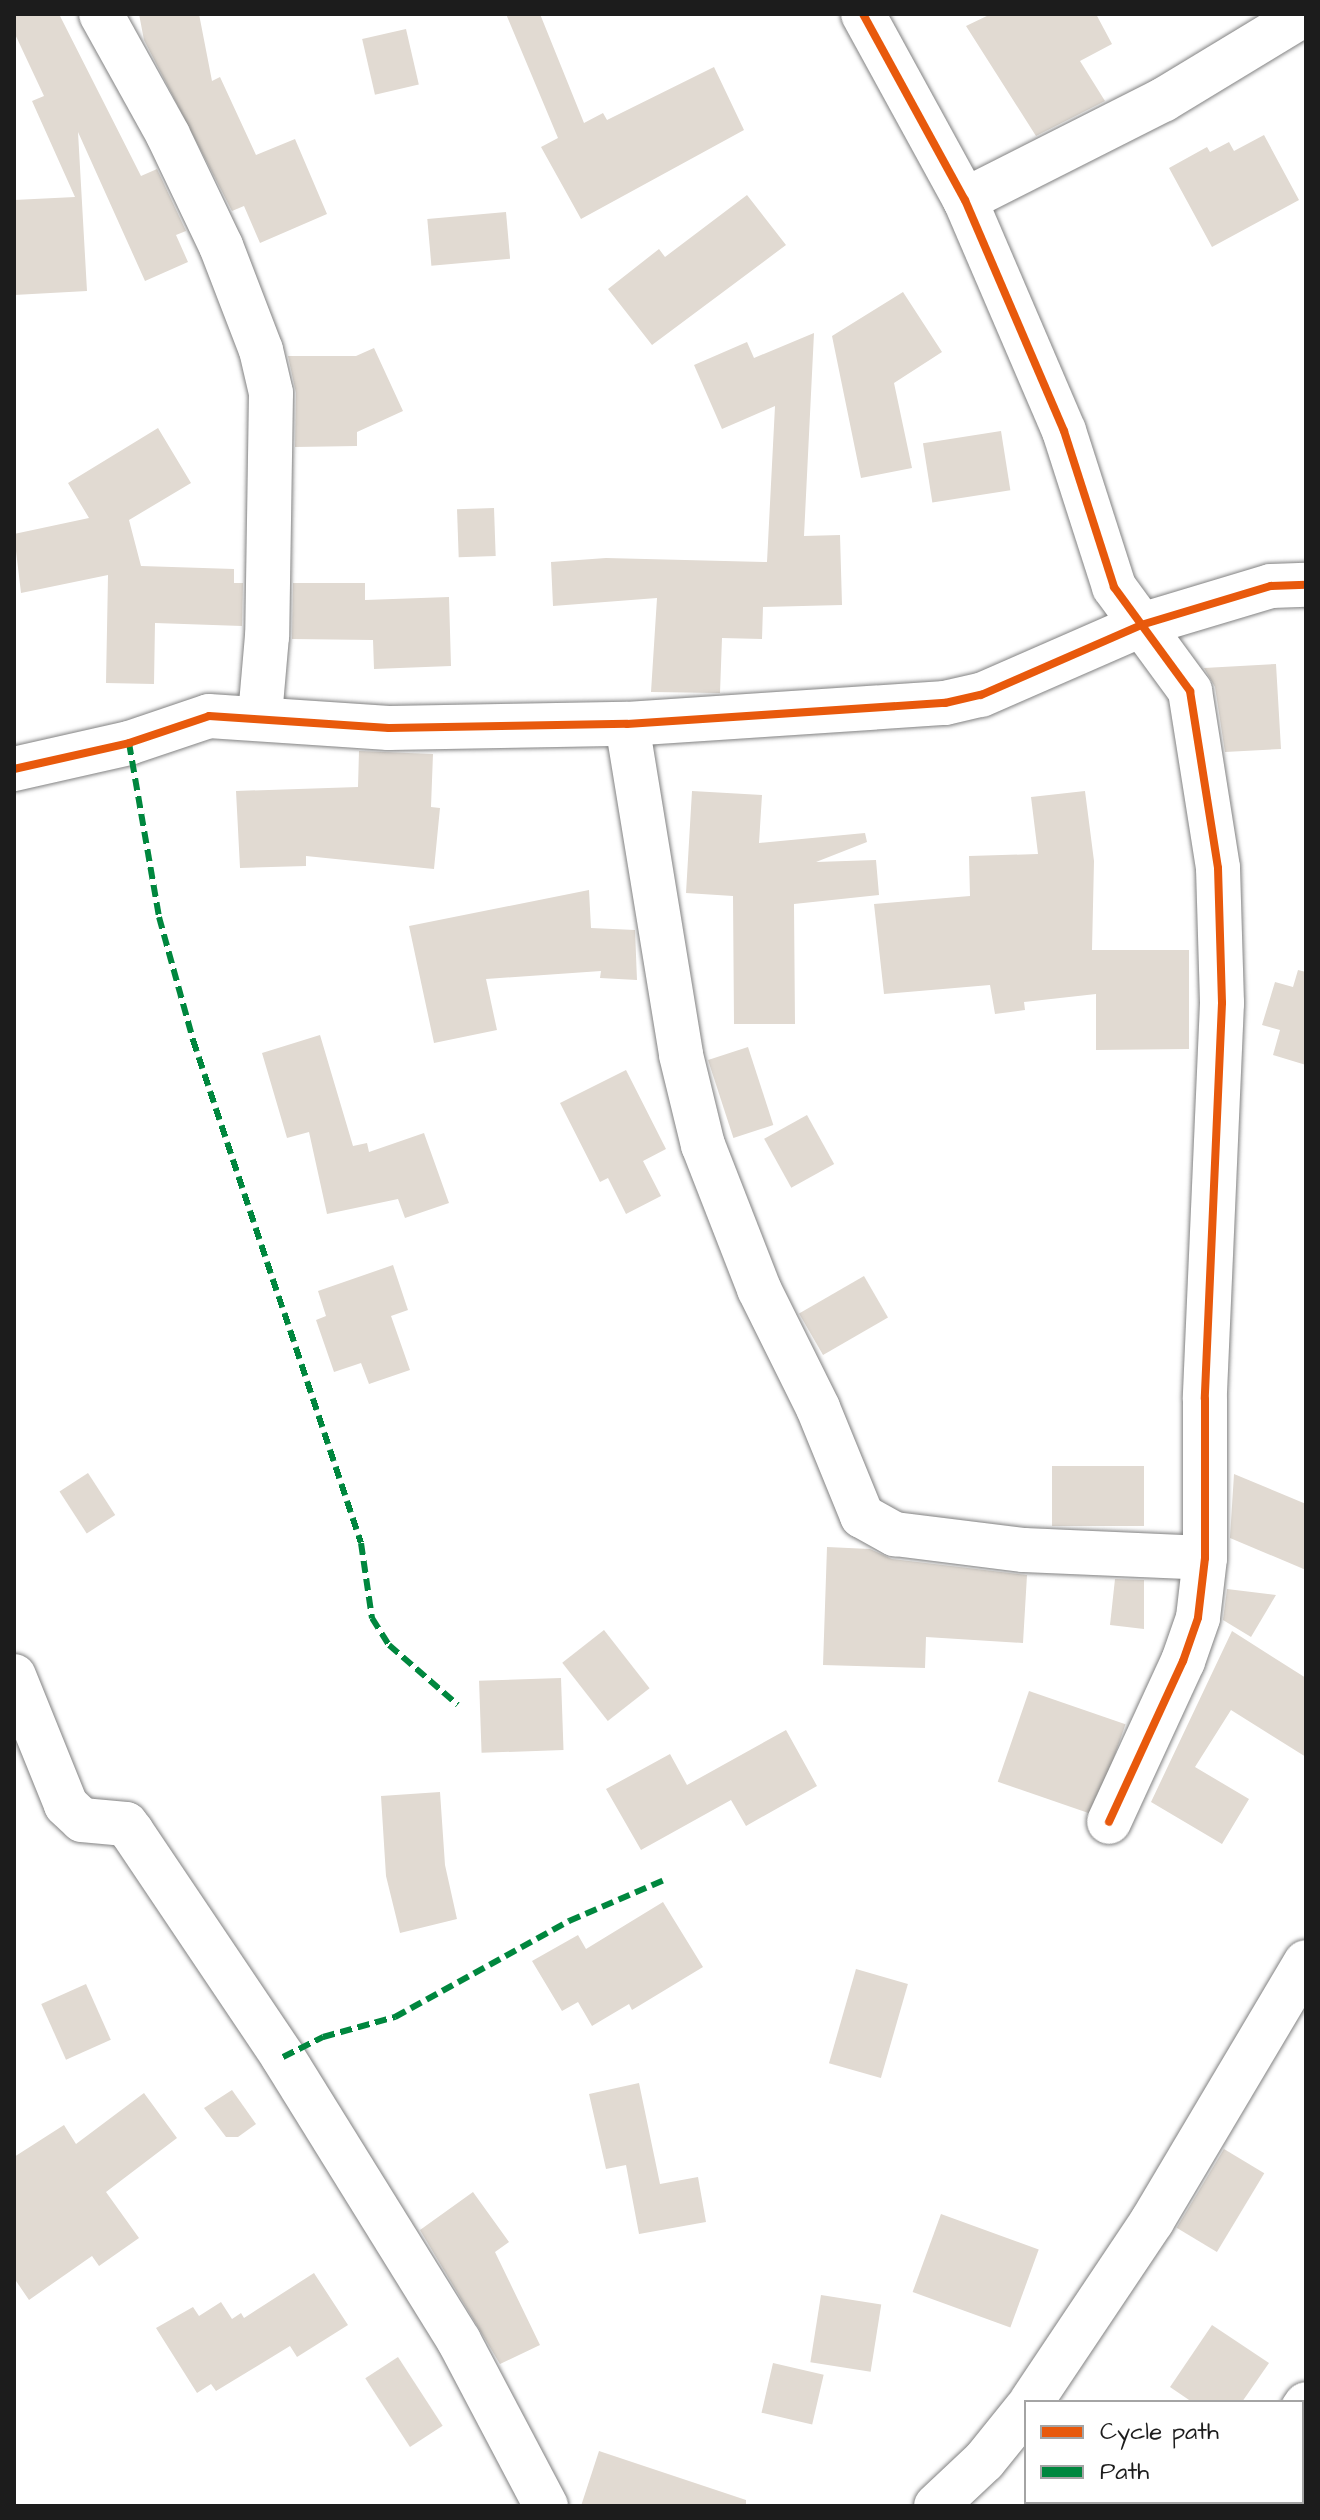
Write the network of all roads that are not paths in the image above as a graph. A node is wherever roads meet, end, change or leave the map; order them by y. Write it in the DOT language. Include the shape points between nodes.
graph roads {
  1 [pos="101,14"];
  2 [pos="863,14"];
  3 [pos="1305,14"];
  4 [pos="965,200"];
  5 [pos="1306,585"];
  6 [pos="1141,625"];
  7 [pos="260,716"];
  8 [pos="627,724"];
  9 [pos="14,769"];
  10 [pos="1205,1558"];
  11 [pos="14,1676"];
  12 [pos="1109,1822"];
  13 [pos="1306,1962"];
  14 [pos="1032,2400"];
  15 [pos="1024,2411"];
  16 [pos="546,2506"];
  17 [pos="936,2506"];
  1 -- 7 [label="street" via="221,246 271,393 267,636"];
  2 -- 4 [label="street"];
  3 -- 4 [label="street" via="1163,100"];
  4 -- 6 [label="street" via="1064,431 1100,555 1114,587"];
  5 -- 6 [label="street" via="1271,586"];
  6 -- 8 [label="street" via="981,695 945,703"];
  6 -- 10 [label="street" via="1190,691 1222,905"];
  7 -- 8 [label="street" via="389,728"];
  7 -- 9 [label="street" via="209,716 129,743"];
  8 -- 10 [label="street" via="681,1055 703,1145 759,1289 818,1408 862,1516 895,1534 1024,1550"];
  10 -- 12 [label="street" via="1198,1618 1188,1647"];
  11 -- 16 [label="street" via="66,1805 82,1820 126,1824 132,1832 283,2057 459,2341"];
  13 -- 14 [label="street" via="1152,2221"];
  15 -- 17 [label="street" via="984,2461"];
}
